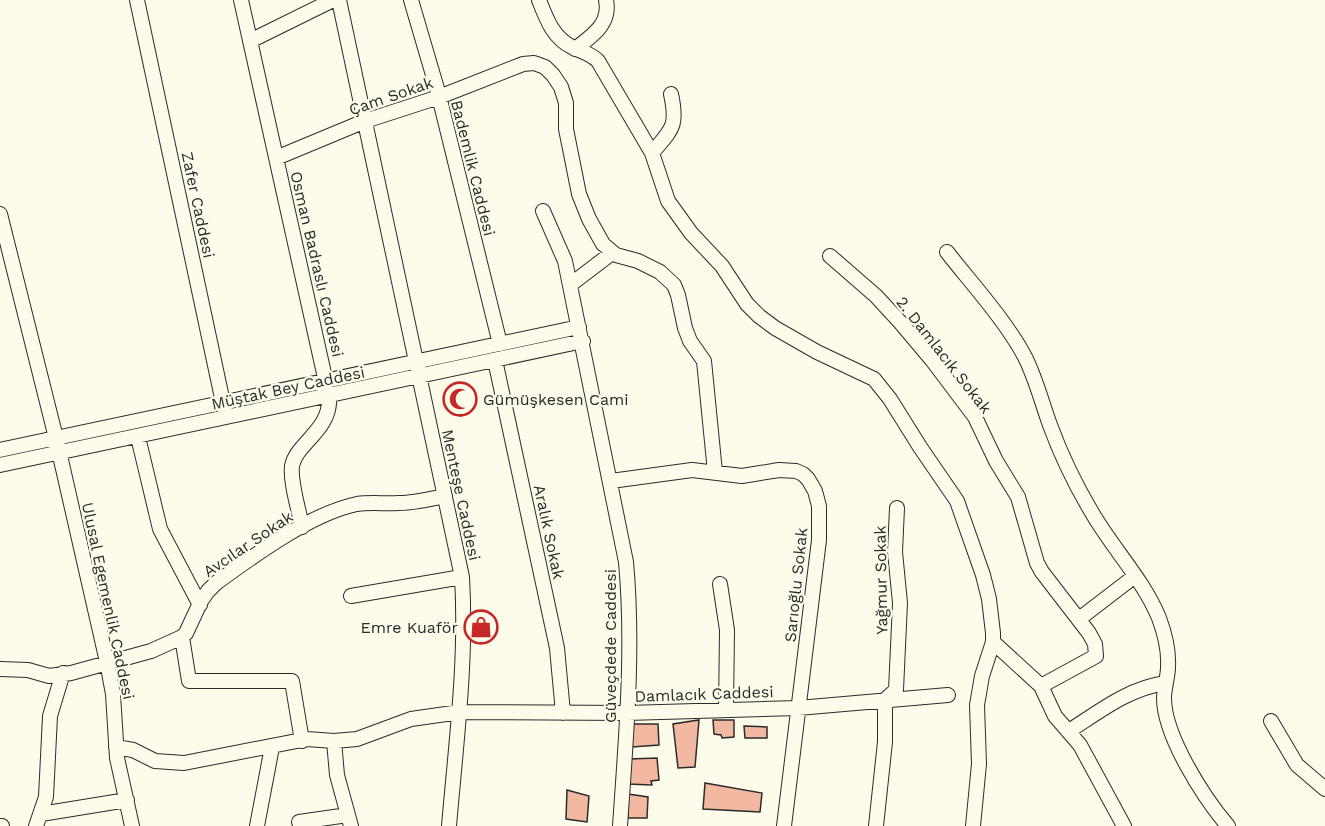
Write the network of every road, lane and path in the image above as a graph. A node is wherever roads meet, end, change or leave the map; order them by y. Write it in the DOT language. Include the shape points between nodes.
graph roads {
  1 [pos="137,0"];
  2 [pos="241,0"];
  3 [pos="333,0"];
  4 [pos="339,0"];
  5 [pos="411,0"];
  6 [pos="539,0"];
  7 [pos="606,0"];
  8 [pos="250,41"];
  9 [pos="575,49"];
  10 [pos="672,94"];
  11 [pos="439,98"];
  12 [pos="365,121"];
  13 [pos="652,153"];
  14 [pos="276,158"];
  15 [pos="543,212"];
  16 [pos="0,214"];
  17 [pos="947,252"];
  18 [pos="612,253"];
  19 [pos="830,256"];
  20 [pos="570,285"];
  21 [pos="581,334"];
  22 [pos="500,344"];
  23 [pos="495,360"];
  24 [pos="416,362"];
  25 [pos="419,376"];
  26 [pos="327,389"];
  27 [pos="225,411"];
  28 [pos="138,437"];
  29 [pos="56,438"];
  30 [pos="0,450"];
  31 [pos="59,454"];
  32 [pos="0,465"];
  33 [pos="715,472"];
  34 [pos="611,481"];
  35 [pos="445,496"];
  36 [pos="897,508"];
  37 [pos="302,527"];
  38 [pos="1135,576"];
  39 [pos="462,577"];
  40 [pos="720,584"];
  41 [pos="351,596"];
  42 [pos="200,605"];
  43 [pos="1079,619"];
  44 [pos="182,637"];
  45 [pos="993,642"];
  46 [pos="107,662"];
  47 [pos="0,669"];
  48 [pos="63,673"];
  49 [pos="1166,683"];
  50 [pos="1041,687"];
  51 [pos="948,695"];
  52 [pos="885,700"];
  53 [pos="798,708"];
  54 [pos="726,710"];
  55 [pos="460,712"];
  56 [pos="563,713"];
  57 [pos="627,713"];
  58 [pos="1271,722"];
  59 [pos="1069,731"];
  60 [pos="302,741"];
  61 [pos="334,741"];
  62 [pos="116,747"];
  63 [pos="272,747"];
  64 [pos="1325,789"];
  65 [pos="127,800"];
  66 [pos="38,820"];
  67 [pos="349,820"];
  68 [pos="299,822"];
  69 [pos="132,826"];
  70 [pos="257,826"];
  71 [pos="448,826"];
  72 [pos="620,826"];
  73 [pos="784,826"];
  74 [pos="876,826"];
  75 [pos="973,826"];
  76 [pos="1124,826"];
  77 [pos="1228,826"];
  1 -- 27 [label="street, Zafer Caddesi"];
  2 -- 8 [label="street, Osman Badraslı Caddesi"];
  3 -- 8 [label="street"];
  4 -- 12 [label="street, Menteşe Caddesi"];
  5 -- 11 [label="street, Bademlik Caddesi"];
  6 -- 9 [label="street" via="553,31"];
  7 -- 9 [label="street" via="606,19"];
  8 -- 14 [label="street, Osman Badraslı Caddesi"];
  9 -- 13 [label="street" via="597,62"];
  10 -- 13 [label="street" via="674,124"];
  11 -- 12 [label="street, Çam Sokak"];
  11 -- 18 [label="street, Çam Sokak" via="518,66 534,63 545,67 561,87 566,103 579,194 596,232"];
  11 -- 22 [label="street, Bademlik Caddesi"];
  12 -- 14 [label="street, Çam Sokak"];
  12 -- 24 [label="street, Menteşe Caddesi"];
  13 -- 45 [label="street" via="668,201 751,308 775,328 867,375 890,399 962,511 988,593"];
  14 -- 26 [label="street, Osman Badraslı Caddesi"];
  15 -- 20 [label="street, Güveçdede Caddesi" via="565,261"];
  16 -- 29 [label="street, Ulusal Egemenlik Caddesi"];
  17 -- 38 [label="street" via="1024,357 1081,492"];
  18 -- 20 [label="street"];
  18 -- 33 [label="street" via="660,272 674,285 690,341 704,361"];
  19 -- 43 [label="street, 2. Damlacık Sokak" via="900,322 975,417 1018,496 1042,572"];
  20 -- 21 [label="street, Güveçdede Caddesi"];
  21 -- 22 [label="street, Müştak Bey Caddesi"];
  21 -- 23 [label="street, Müştak Bey Caddesi"];
  21 -- 34 [label="street, Güveçdede Caddesi"];
  22 -- 24 [label="street, Müştak Bey Caddesi"];
  23 -- 25 [label="street, Müştak Bey Caddesi"];
  23 -- 56 [label="street, Aralık Sokak" via="557,648"];
  24 -- 25 [label="street, Menteşe Caddesi"];
  24 -- 26 [label="street, Müştak Bey Caddesi"];
  25 -- 26 [label="street, Müştak Bey Caddesi"];
  25 -- 35 [label="street, Menteşe Caddesi"];
  26 -- 27 [label="street, Müştak Bey Caddesi"];
  26 -- 37 [label="street, Osman Badraslı Caddesi" via="325,417 292,468"];
  27 -- 28 [label="street, Müştak Bey Caddesi"];
  27 -- 29 [label="street, Müştak Bey Caddesi"];
  28 -- 31 [label="street, Müştak Bey Caddesi"];
  28 -- 42 [label="street" via="160,529"];
  29 -- 30 [label="street, Müştak Bey Caddesi"];
  29 -- 31 [label="street, Ulusal Egemenlik Caddesi"];
  31 -- 32 [label="street, Müştak Bey Caddesi"];
  31 -- 46 [label="street, Ulusal Egemenlik Caddesi"];
  33 -- 34 [label="street, Sarıoğlu Sokak" via="681,471"];
  33 -- 53 [label="street, Sarıoğlu Sokak" via="742,476 795,471 808,479 815,491 819,540"];
  34 -- 57 [label="street, Güveçdede Caddesi" via="628,583"];
  35 -- 37 [label="street, Avcılar Sokak" via="401,504 354,505"];
  35 -- 39 [label="street, Menteşe Caddesi"];
  36 -- 52 [label="street, Yağmur Sokak" via="897,690"];
  37 -- 42 [label="street, Avcılar Sokak" via="216,583"];
  38 -- 43 [label="street"];
  38 -- 49 [label="street" via="1152,602 1164,635"];
  39 -- 41 [label="street"];
  39 -- 55 [label="street, Menteşe Caddesi" via="464,650"];
  40 -- 54 [label="street" via="727,630"];
  42 -- 44 [label="street, Avcılar Sokak"];
  43 -- 50 [label="street, 2. Damlacık Sokak" via="1095,644 1096,656"];
  44 -- 46 [label="street" via="137,656"];
  44 -- 60 [label="street" via="189,681 292,681"];
  45 -- 50 [label="street"];
  45 -- 75 [label="street" via="977,705 979,764"];
  46 -- 48 [label="street"];
  46 -- 62 [label="street, Ulusal Egemenlik Caddesi"];
  47 -- 48 [label="street" via="49,676"];
  48 -- 66 [label="street" via="50,716 46,797"];
  49 -- 59 [label="street" via="1132,692"];
  49 -- 77 [label="street" via="1164,699 1172,737 1206,798"];
  50 -- 59 [label="street" via="1055,716"];
  51 -- 52 [label="street, Damlacık Caddesi"];
  52 -- 53 [label="street, Damlacık Caddesi"];
  52 -- 74 [label="street, Yağmur Sokak"];
  53 -- 54 [label="street, Damlacık Caddesi"];
  53 -- 73 [label="street, Sarıoğlu Sokak"];
  54 -- 57 [label="street, Damlacık Caddesi"];
  55 -- 56 [label="street, Damlacık Caddesi"];
  55 -- 61 [label="street, Damlacık Caddesi" via="422,716 357,739"];
  55 -- 71 [label="street, Menteşe Caddesi"];
  56 -- 57 [label="street, Damlacık Caddesi"];
  57 -- 72 [label="street, Güveçdede Caddesi"];
  58 -- 64 [label="street" via="1297,765"];
  59 -- 76 [label="street"];
  60 -- 61 [label="street, Damlacık Caddesi"];
  60 -- 63 [label="street, Damlacık Caddesi"];
  61 -- 67 [label="street" via="337,775"];
  62 -- 63 [label="street, Damlacık Caddesi" via="168,763 196,762"];
  62 -- 65 [label="street, Ulusal Egemenlik Caddesi"];
  63 -- 70 [label="street"];
  65 -- 66 [label="street"];
  65 -- 69 [label="street, Ulusal Egemenlik Caddesi"];
  67 -- 68 [label="street"];
}
